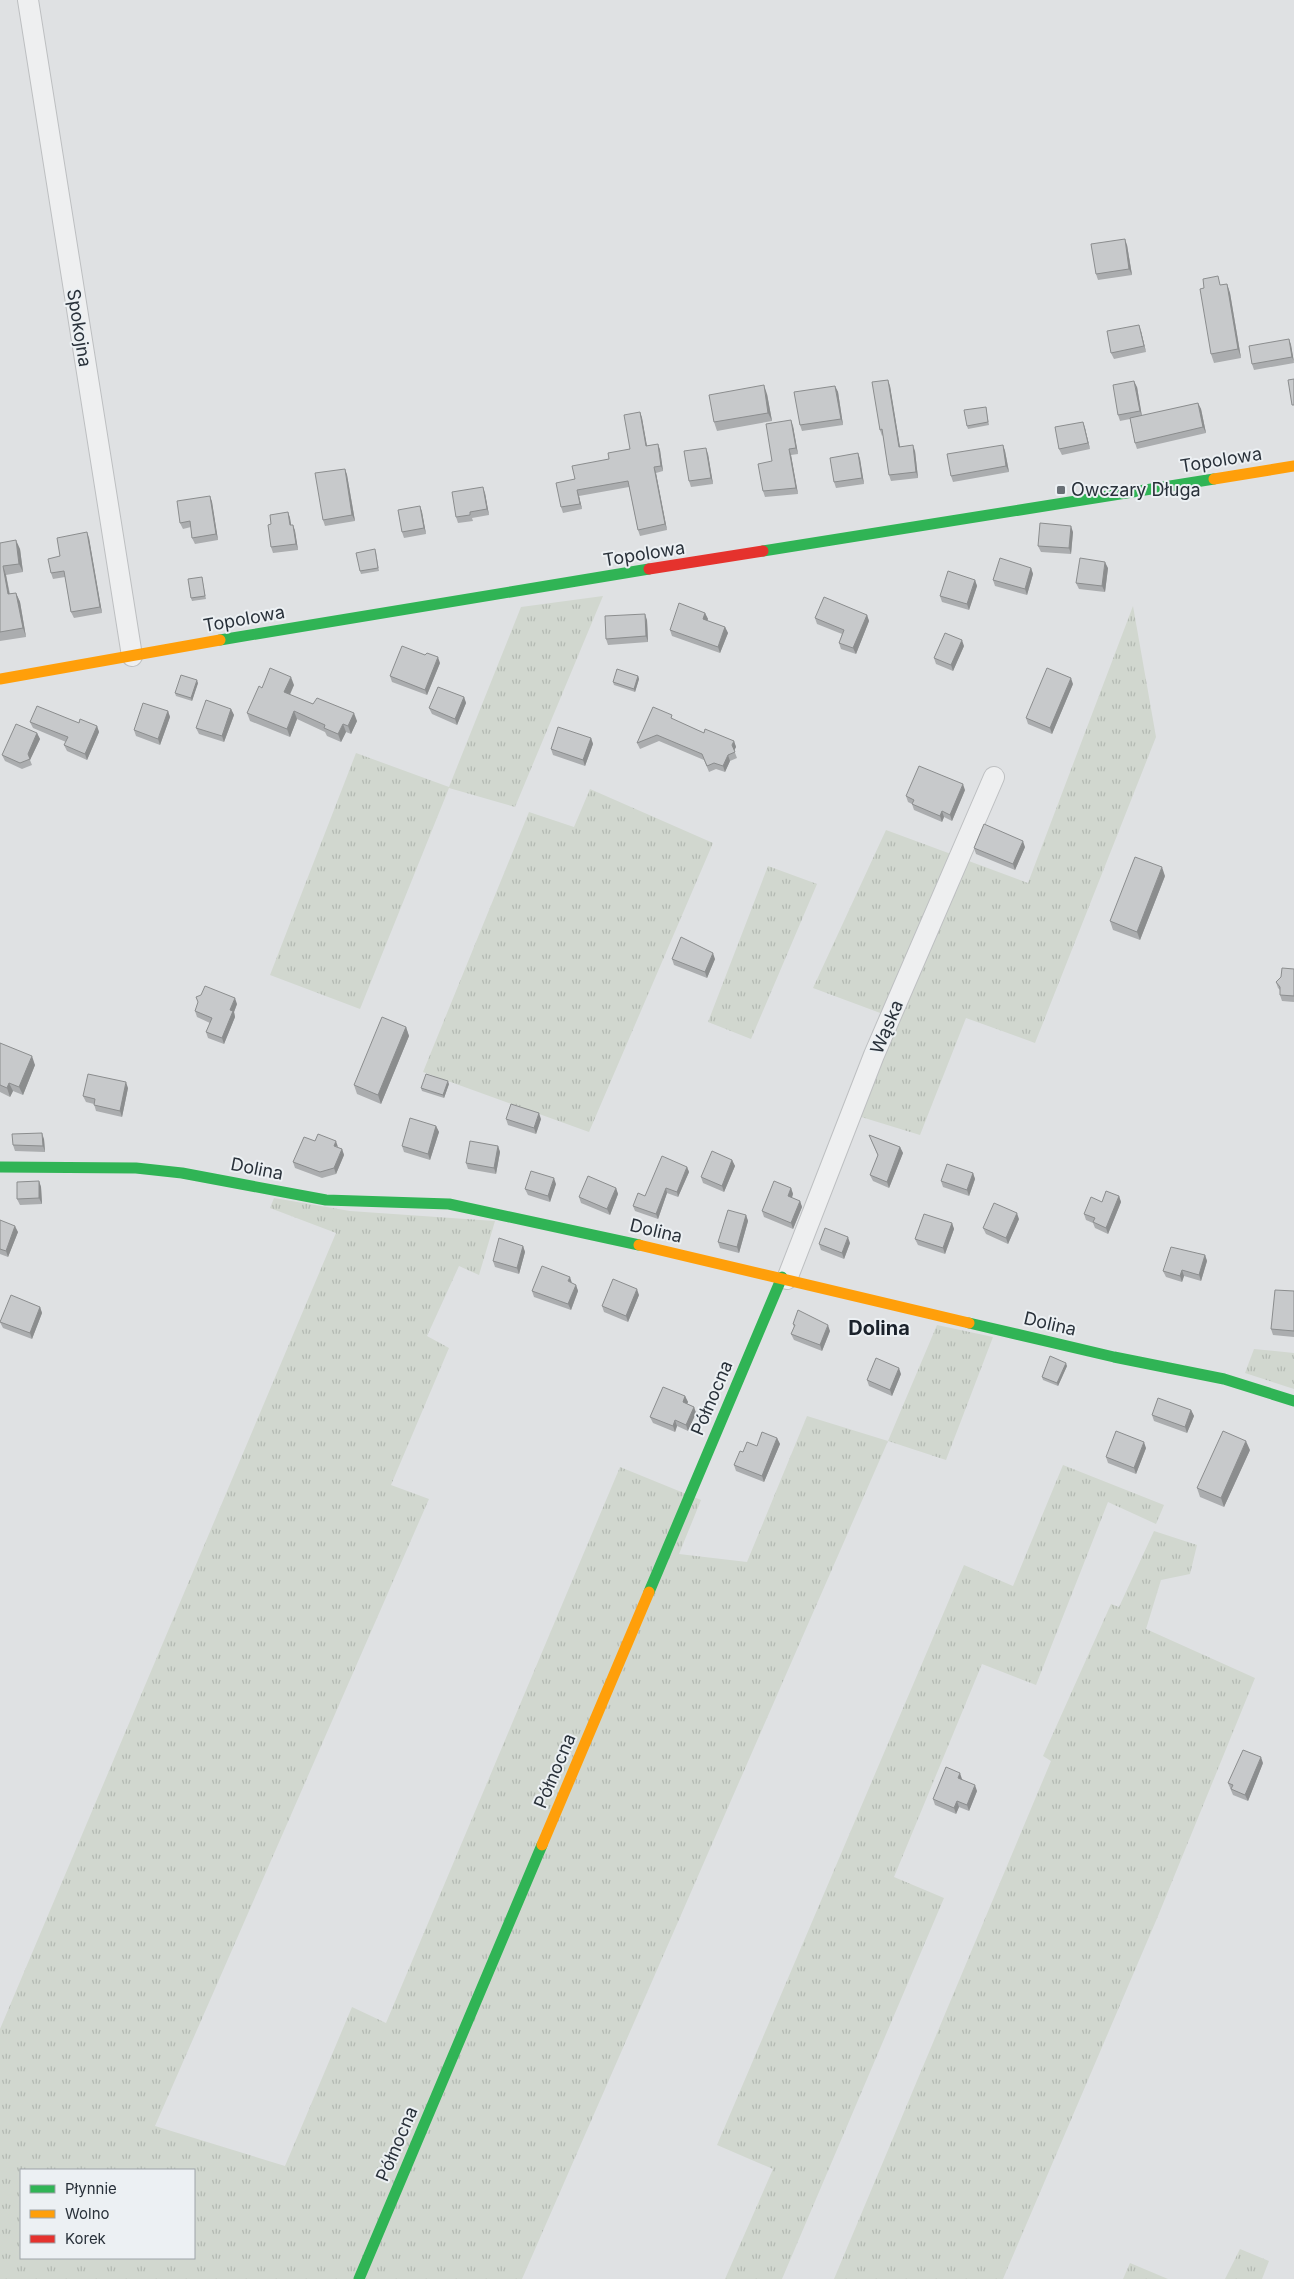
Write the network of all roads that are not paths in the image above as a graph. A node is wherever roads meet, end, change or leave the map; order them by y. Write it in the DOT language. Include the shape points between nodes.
graph roads {
  1 [pos="28,0"];
  2 [pos="1294,466"];
  3 [pos="132,656"];
  4 [pos="0,679"];
  5 [pos="994,777"];
  6 [pos="0,1167"];
  7 [pos="785,1278"];
  8 [pos="1294,1401"];
  9 [pos="359,2279"];
  1 -- 3 [label="street, Spokojna"];
  2 -- 3 [label="street, Topolowa" via="357,616"];
  3 -- 4 [label="street, Topolowa"];
  5 -- 7 [label="street, Wąska" via="874,1055"];
  6 -- 7 [label="street, Dolina" via="136,1168 182,1173 326,1200 449,1204"];
  7 -- 8 [label="street, Dolina" via="1224,1379"];
  7 -- 9 [label="street, Północna"];
}
